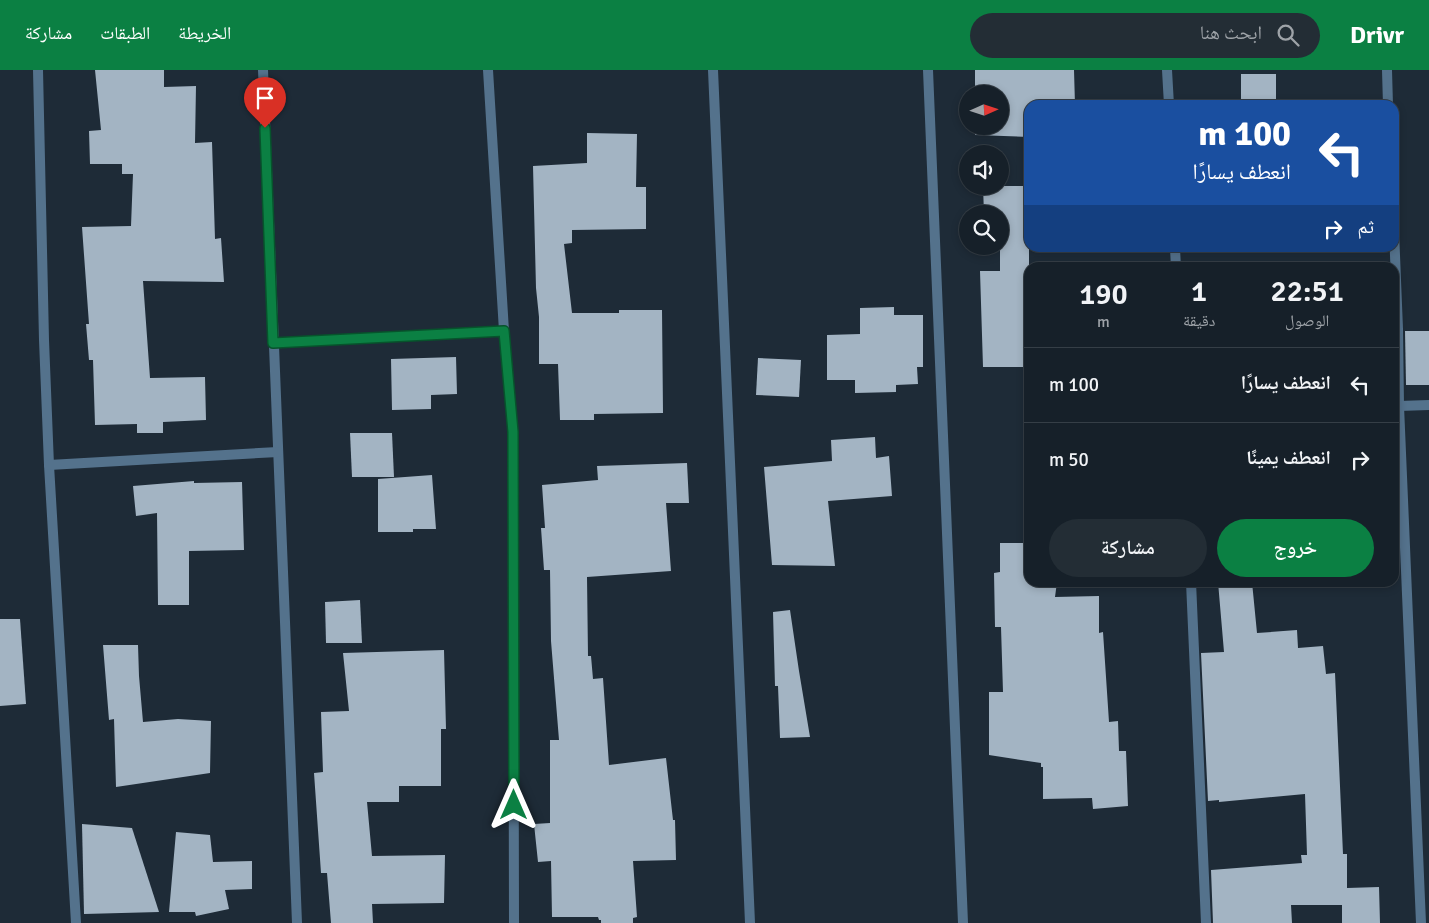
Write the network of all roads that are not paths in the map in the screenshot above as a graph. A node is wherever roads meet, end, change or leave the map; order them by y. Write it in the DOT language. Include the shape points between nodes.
graph roads {
  1 [pos="38,70"];
  2 [pos="263,70"];
  3 [pos="488,70"];
  4 [pos="713,70"];
  5 [pos="928,70"];
  6 [pos="1167,70"];
  7 [pos="1387,70"];
  8 [pos="1169,100"];
  9 [pos="1388,100"];
  10 [pos="504,331"];
  11 [pos="273,343"];
  12 [pos="1429,405"];
  13 [pos="1399,406"];
  14 [pos="278,452"];
  15 [pos="49,465"];
  16 [pos="1191,587"];
  17 [pos="76,923"];
  18 [pos="297,923"];
  19 [pos="514,923"];
  20 [pos="750,923"];
  21 [pos="963,923"];
  22 [pos="1206,923"];
  23 [pos="1421,923"];
  1 -- 15 [label="street"];
  2 -- 11 [label="street"];
  3 -- 10 [label="street"];
  4 -- 20 [label="street"];
  5 -- 21 [label="street"];
  6 -- 8 [label="street"];
  7 -- 9 [label="street"];
  10 -- 11 [label="street"];
  10 -- 19 [label="street" via="513,432"];
  11 -- 14 [label="street"];
  12 -- 13 [label="street"];
  13 -- 23 [label="street"];
  14 -- 15 [label="street"];
  14 -- 18 [label="street"];
  15 -- 17 [label="street"];
  16 -- 22 [label="street"];
}
